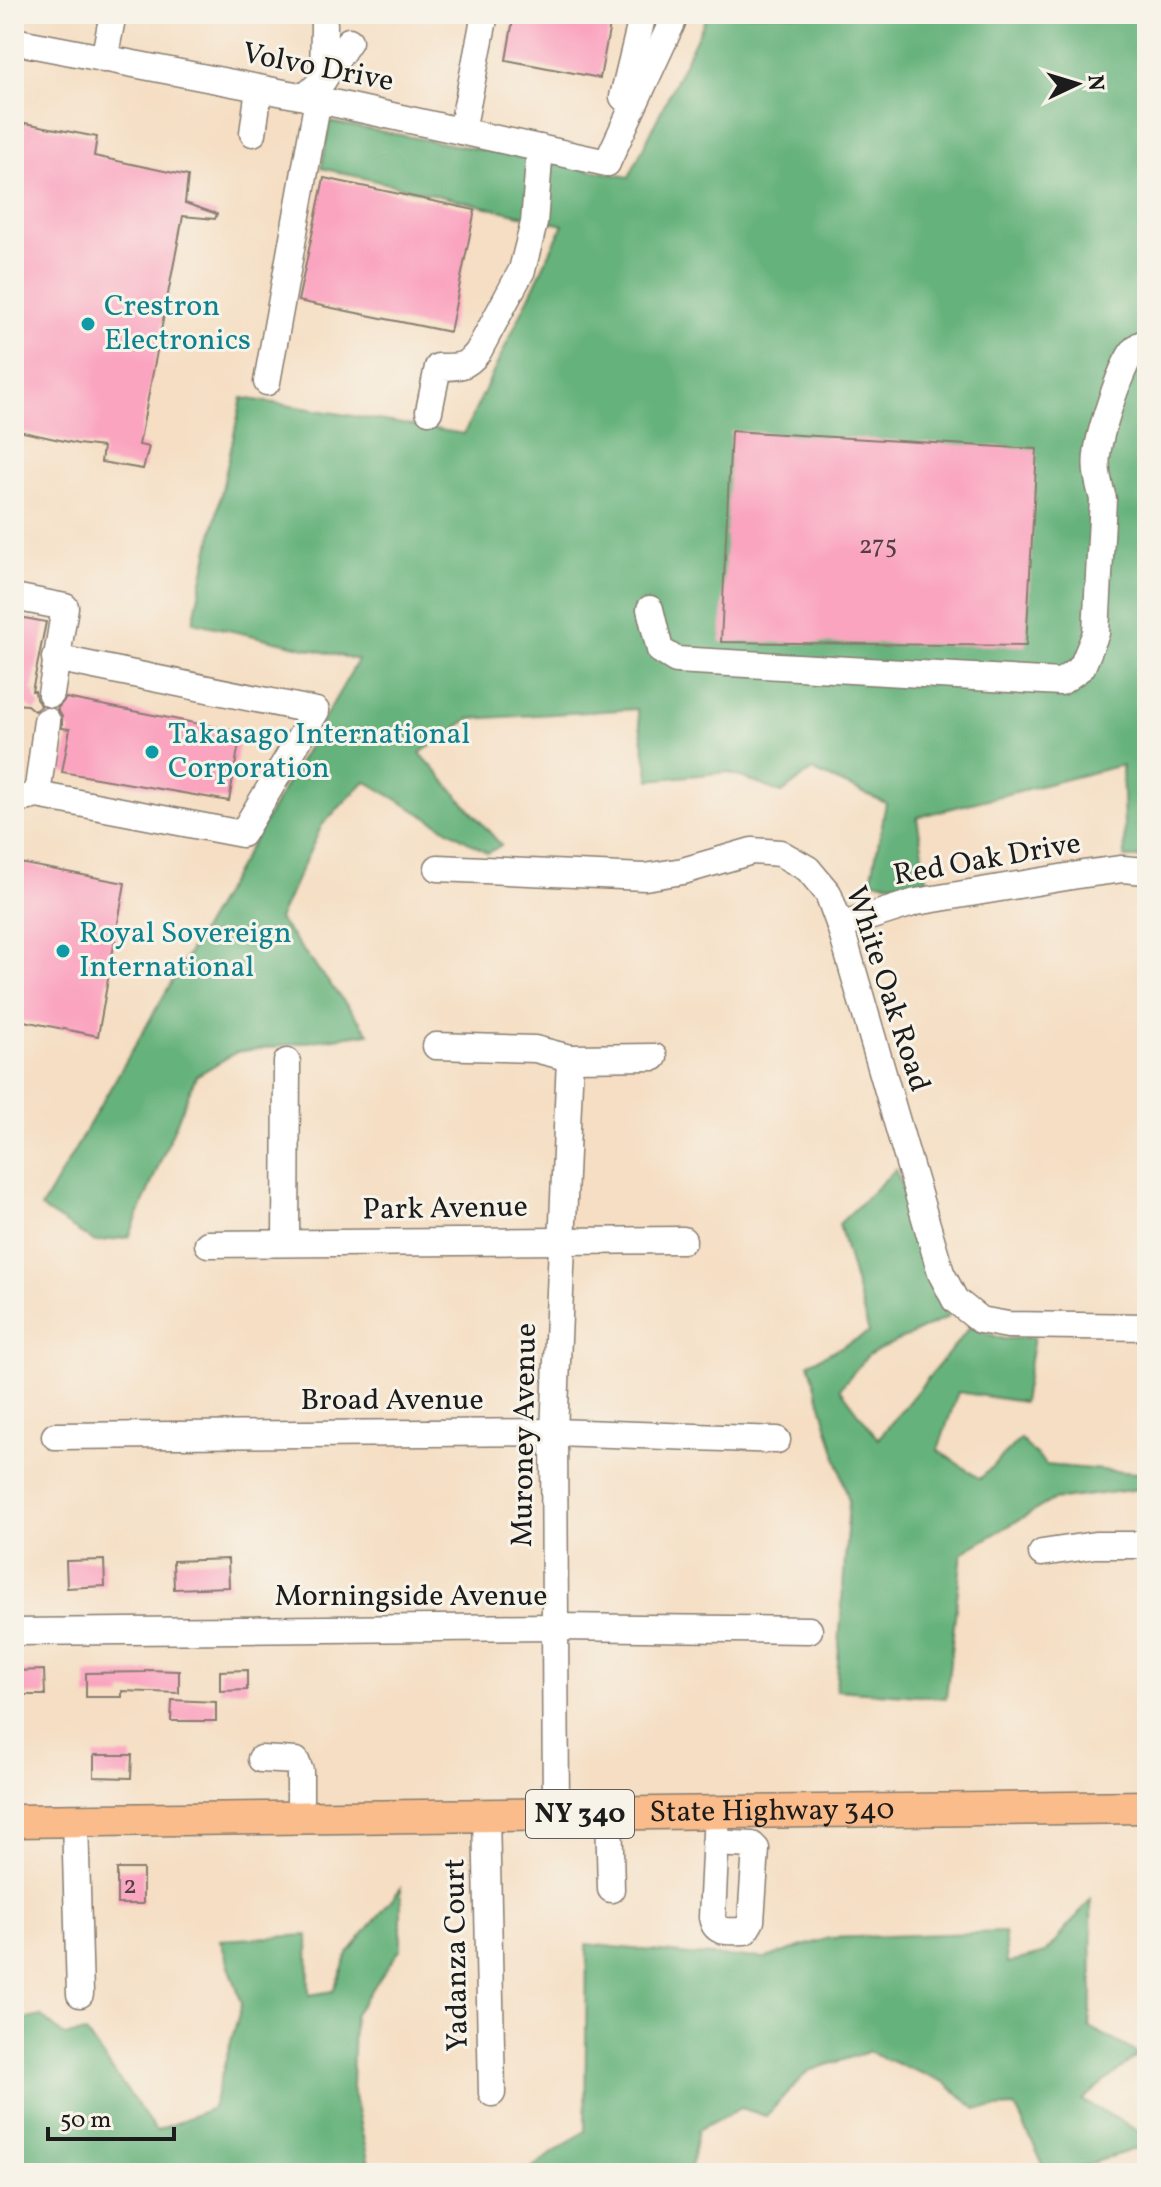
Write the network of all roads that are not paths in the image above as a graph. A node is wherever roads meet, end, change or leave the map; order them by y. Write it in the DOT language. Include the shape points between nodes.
graph roads {
  1 [pos="113,14"];
  2 [pos="485,14"];
  3 [pos="643,14"];
  4 [pos="676,14"];
  5 [pos="324,24"];
  6 [pos="14,41"];
  7 [pos="349,41"];
  8 [pos="104,59"];
  9 [pos="259,89"];
  10 [pos="315,92"];
  11 [pos="462,131"];
  12 [pos="253,133"];
  13 [pos="540,148"];
  14 [pos="607,163"];
  15 [pos="1147,342"];
  16 [pos="267,382"];
  17 [pos="429,411"];
  18 [pos="14,597"];
  19 [pos="650,609"];
  20 [pos="55,658"];
  21 [pos="51,694"];
  22 [pos="47,721"];
  23 [pos="26,798"];
  24 [pos="438,868"];
  25 [pos="1147,871"];
  26 [pos="840,926"];
  27 [pos="436,1046"];
  28 [pos="654,1057"];
  29 [pos="570,1058"];
  30 [pos="287,1062"];
  31 [pos="563,1239"];
  32 [pos="683,1240"];
  33 [pos="286,1242"];
  34 [pos="208,1244"];
  35 [pos="1147,1327"];
  36 [pos="554,1432"];
  37 [pos="55,1436"];
  38 [pos="777,1440"];
  39 [pos="1147,1545"];
  40 [pos="1042,1553"];
  41 [pos="555,1627"];
  42 [pos="809,1630"];
  43 [pos="14,1632"];
  44 [pos="261,1759"];
  45 [pos="1147,1807"];
  46 [pos="556,1814"];
  47 [pos="609,1814"];
  48 [pos="486,1815"];
  49 [pos="300,1817"];
  50 [pos="75,1820"];
  51 [pos="14,1821"];
  52 [pos="611,1889"];
  53 [pos="80,1994"];
  54 [pos="492,2093"];
  1 -- 8 [label="street"];
  2 -- 11 [label="street"];
  3 -- 14 [label="street"];
  4 -- 14 [label="street"];
  5 -- 10 [label="street"];
  6 -- 8 [label="street, Volvo Drive"];
  7 -- 10 [label="street"];
  8 -- 9 [label="street, Volvo Drive"];
  9 -- 10 [label="street, Volvo Drive"];
  9 -- 12 [label="street"];
  10 -- 11 [label="street, Volvo Drive"];
  10 -- 16 [label="street"];
  11 -- 13 [label="street, Volvo Drive"];
  13 -- 14 [label="street, Volvo Drive"];
  13 -- 17 [label="street" via="534,223 522,270 469,364 438,367"];
  15 -- 19 [label="street" via="1125,362 1101,433 1096,633 1082,667 1061,682 676,660 660,650"];
  18 -- 20 [label="street" via="65,607"];
  20 -- 21 [label="street"];
  20 -- 23 [label="street" via="316,711 242,834"];
  22 -- 23 [label="street"];
  24 -- 26 [label="street, White Oak Road" via="645,877 752,851 780,853 808,869 828,893"];
  25 -- 26 [label="street, Red Oak Drive" via="1084,874 916,902"];
  26 -- 35 [label="street, White Oak Road" via="941,1273 955,1300 980,1320 1008,1325"];
  27 -- 29 [label="street" via="535,1049"];
  28 -- 29 [label="street"];
  29 -- 31 [label="street, Muroney Avenue"];
  30 -- 33 [label="street"];
  31 -- 32 [label="street, Park Avenue"];
  31 -- 33 [label="street, Park Avenue"];
  31 -- 36 [label="street, Muroney Avenue"];
  33 -- 34 [label="street, Park Avenue"];
  36 -- 37 [label="street, Broad Avenue"];
  36 -- 38 [label="street, Broad Avenue"];
  36 -- 41 [label="street, Muroney Avenue"];
  39 -- 40 [label="street"];
  41 -- 42 [label="street, Morningside Avenue"];
  41 -- 43 [label="street, Morningside Avenue"];
  41 -- 46 [label="street, Muroney Avenue"];
  44 -- 49 [label="street" via="296,1761"];
  45 -- 47 [label="main road, State Highway 340 / NY 340" via="716,1828"];
  46 -- 47 [label="main road, State Highway 340 / NY 340"];
  46 -- 48 [label="main road, State Highway 340 / NY 340"];
  47 -- 52 [label="street"];
  48 -- 49 [label="main road, State Highway 340 / NY 340"];
  48 -- 54 [label="street, Yadanza Court"];
  49 -- 50 [label="main road, State Highway 340 / NY 340"];
  50 -- 51 [label="main road, State Highway 340 / NY 340"];
  50 -- 53 [label="street"];
}
